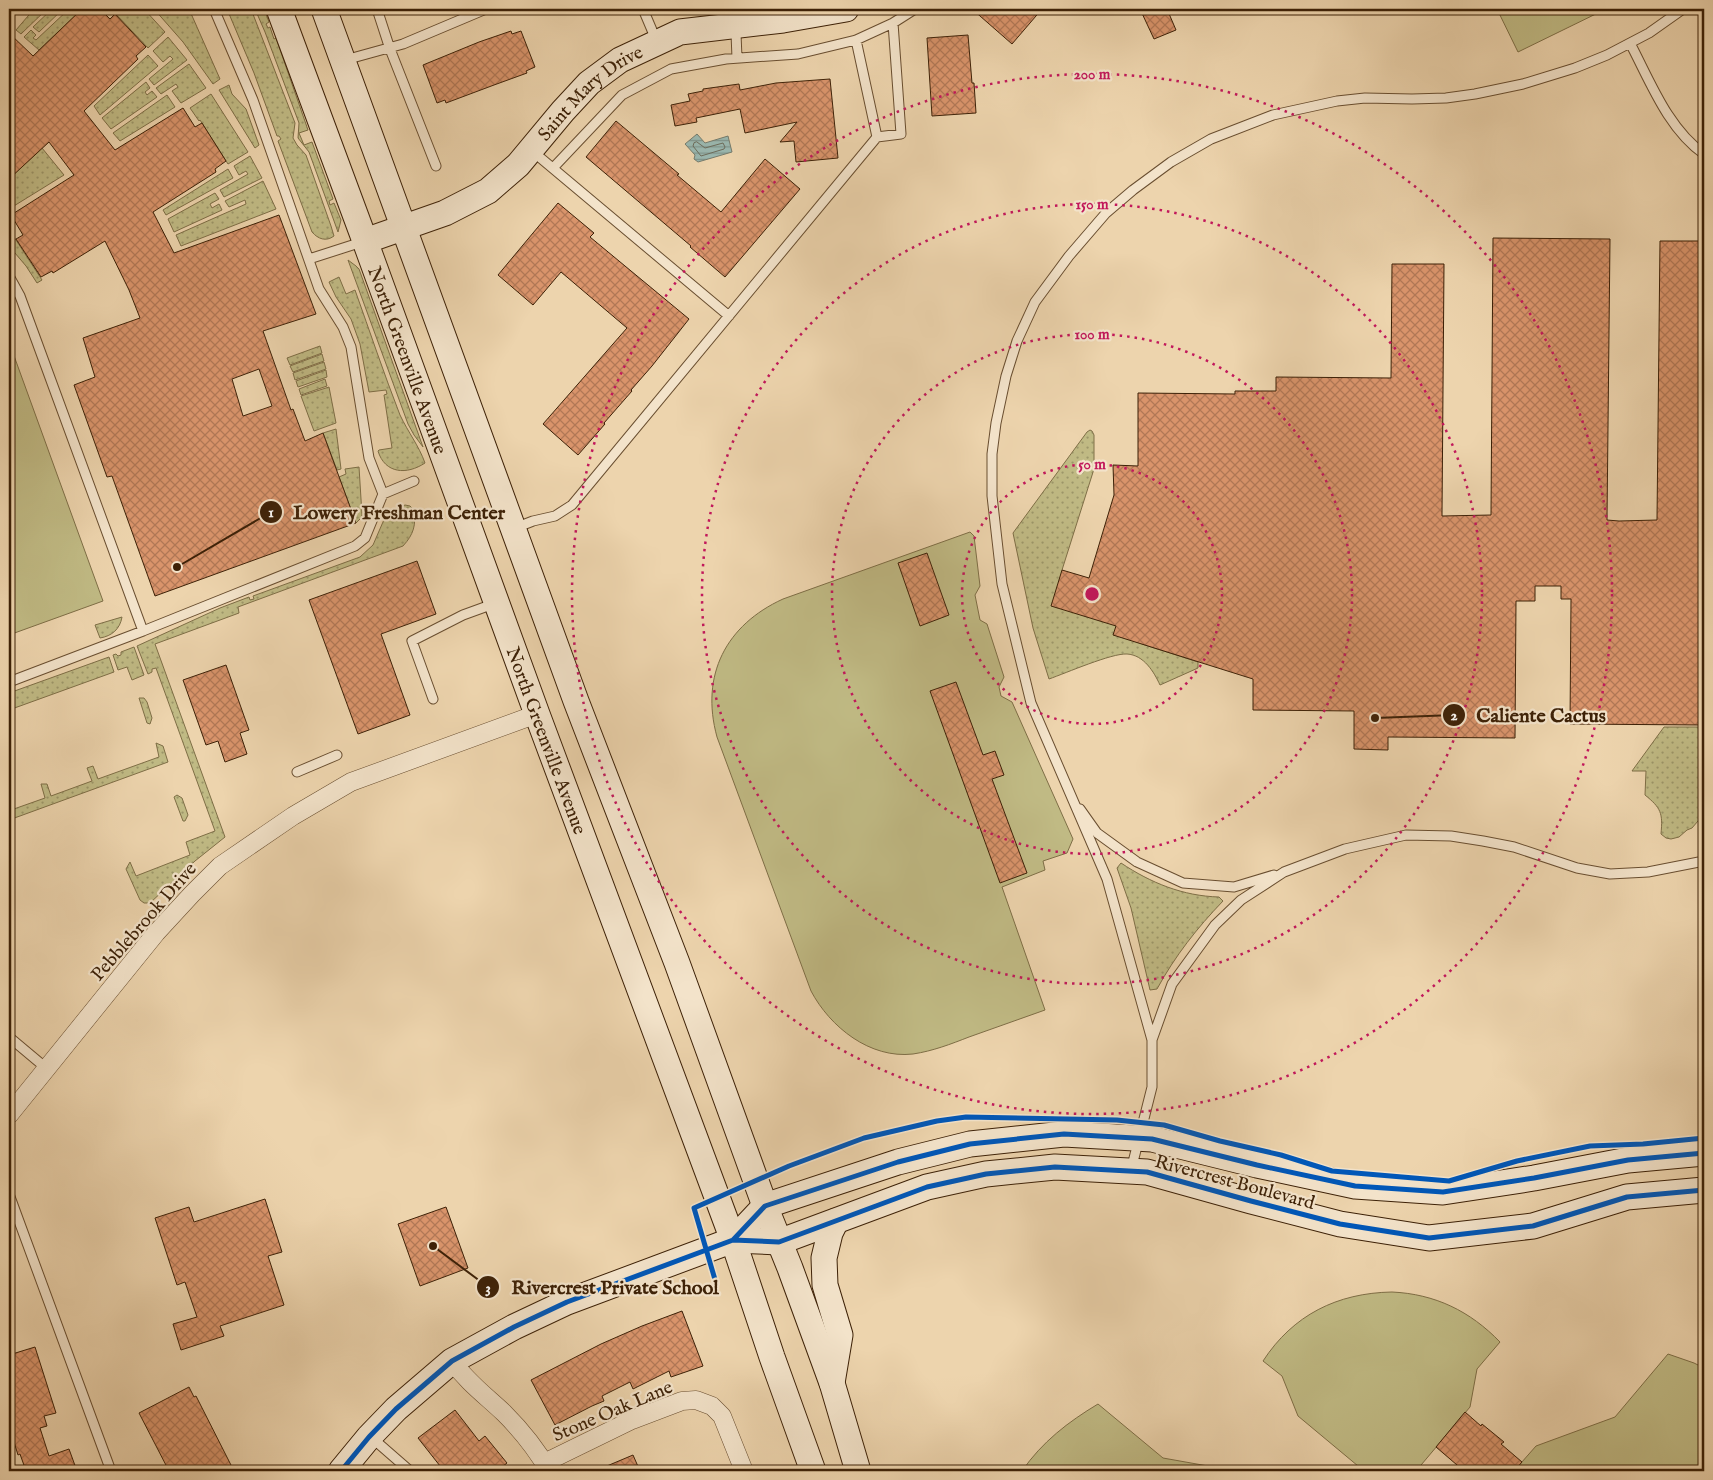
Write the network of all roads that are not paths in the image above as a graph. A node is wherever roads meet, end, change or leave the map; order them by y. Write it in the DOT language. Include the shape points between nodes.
graph roads {
  1 [pos="214,9"];
  2 [pos="279,9"];
  3 [pos="324,9"];
  4 [pos="377,9"];
  5 [pos="486,9"];
  6 [pos="643,9"];
  7 [pos="846,9"];
  8 [pos="915,9"];
  9 [pos="1683,9"];
  10 [pos="736,17"];
  11 [pos="894,23"];
  12 [pos="856,40"];
  13 [pos="658,42"];
  14 [pos="1630,43"];
  15 [pos="390,49"];
  16 [pos="738,58"];
  17 [pos="343,61"];
  18 [pos="877,137"];
  19 [pos="531,150"];
  20 [pos="1704,154"];
  21 [pos="436,166"];
  22 [pos="553,168"];
  23 [pos="404,227"];
  24 [pos="365,241"];
  25 [pos="309,259"];
  26 [pos="9,276"];
  27 [pos="729,316"];
  28 [pos="414,481"];
  29 [pos="383,494"];
  30 [pos="514,528"];
  31 [pos="496,603"];
  32 [pos="143,631"];
  33 [pos="9,682"];
  34 [pos="433,699"];
  35 [pos="576,701"];
  36 [pos="537,714"];
  37 [pos="337,755"];
  38 [pos="297,772"];
  39 [pos="1067,788"];
  40 [pos="1704,861"];
  41 [pos="1284,872"];
  42 [pos="9,1037"];
  43 [pos="1152,1040"];
  44 [pos="46,1068"];
  45 [pos="9,1115"];
  46 [pos="1140,1138"];
  47 [pos="1704,1153"];
  48 [pos="1131,1171"];
  49 [pos="1704,1190"];
  50 [pos="9,1194"];
  51 [pos="765,1206"];
  52 [pos="836,1221"];
  53 [pos="734,1240"];
  54 [pos="779,1242"];
  55 [pos="452,1361"];
  56 [pos="832,1383"];
  57 [pos="370,1437"];
  58 [pos="547,1467"];
  59 [pos="111,1471"];
  60 [pos="341,1471"];
  61 [pos="410,1471"];
  62 [pos="744,1471"];
  63 [pos="813,1471"];
  64 [pos="858,1471"];
  1 -- 25 [label="lane" via="253,100"];
  2 -- 24 [label="main road, North Greenville Avenue"];
  3 -- 17 [label="main road"];
  4 -- 15 [label="lane"];
  5 -- 15 [label="lane"];
  6 -- 13 [label="lane"];
  7 -- 10 [label="main road, Saint Mary Drive" via="783,20"];
  8 -- 11 [label="lane"];
  9 -- 14 [label="lane"];
  10 -- 13 [label="main road, Saint Mary Drive" via="680,32"];
  10 -- 16 [label="lane"];
  11 -- 12 [label="lane"];
  11 -- 18 [label="lane" via="901,134"];
  12 -- 16 [label="lane" via="798,54"];
  12 -- 18 [label="lane"];
  13 -- 19 [label="main road, Saint Mary Drive" via="620,60 589,83"];
  14 -- 20 [label="lane" via="1674,122 1691,144"];
  14 -- 39 [label="lane" via="1575,68 1523,84 1446,98 1337,101 1242,126 1171,162 1133,190 1106,213 1069,256 1035,302 1017,341 996,422 992,496 1002,584 1030,703"];
  15 -- 17 [label="lane"];
  15 -- 21 [label="lane"];
  16 -- 22 [label="lane" via="671,69 622,95"];
  17 -- 23 [label="main road"];
  18 -- 27 [label="lane"];
  19 -- 22 [label="lane"];
  19 -- 23 [label="main road, Saint Mary Drive" via="508,176 488,191 445,213"];
  22 -- 27 [label="lane"];
  23 -- 24 [label="main road, Saint Mary Drive"];
  23 -- 30 [label="main road"];
  24 -- 25 [label="lane"];
  24 -- 31 [label="main road, North Greenville Avenue"];
  25 -- 29 [label="lane" via="320,289 351,347 369,458"];
  26 -- 32 [label="lane" via="23,304"];
  27 -- 30 [label="lane" via="572,505 555,516"];
  28 -- 29 [label="lane"];
  29 -- 32 [label="lane" via="365,538 355,546"];
  30 -- 35 [label="main road"];
  31 -- 34 [label="lane" via="412,641"];
  31 -- 36 [label="main road, North Greenville Avenue"];
  32 -- 33 [label="lane"];
  35 -- 36 [label="main road"];
  35 -- 51 [label="main road"];
  36 -- 44 [label="street, Pebblebrook Drive" via="351,782 238,852 176,910"];
  36 -- 53 [label="main road, North Greenville Avenue"];
  37 -- 38 [label="lane"];
  39 -- 41 [label="lane" via="1097,832 1138,862 1183,882 1234,886"];
  39 -- 43 [label="lane" via="1107,880"];
  40 -- 41 [label="lane" via="1648,872 1610,874 1483,841 1406,835 1345,849"];
  41 -- 43 [label="lane" via="1241,900 1215,925 1172,984"];
  42 -- 44 [label="lane"];
  43 -- 46 [label="lane" via="1152,1087"];
  44 -- 45 [label="street, Pebblebrook Drive"];
  46 -- 47 [label="main road, Rivercrest Boulevard" via="1355,1186 1443,1192 1628,1160"];
  46 -- 48 [label="lane"];
  46 -- 51 [label="main road, Rivercrest Boulevard" via="1064,1134 970,1144 898,1162"];
  48 -- 49 [label="main road, Rivercrest Boulevard" via="1147,1172 1340,1224 1429,1238 1533,1226 1627,1197"];
  48 -- 52 [label="main road, Rivercrest Boulevard" via="1055,1166 986,1174 928,1187"];
  50 -- 59 [label="lane"];
  51 -- 53 [label="main road, Rivercrest Boulevard"];
  51 -- 54 [label="main road"];
  52 -- 54 [label="main road, Rivercrest Boulevard"];
  52 -- 56 [label="main road" via="824,1258 825,1285 840,1335"];
  53 -- 54 [label="main road, Rivercrest Boulevard"];
  53 -- 55 [label="main road, Rivercrest Boulevard" via="567,1302"];
  53 -- 63 [label="main road, North Greenville Avenue"];
  54 -- 56 [label="main road"];
  55 -- 57 [label="main road, Rivercrest Boulevard" via="396,1409"];
  55 -- 58 [label="street" via="516,1426"];
  56 -- 64 [label="main road"];
  57 -- 60 [label="main road, Rivercrest Boulevard"];
  57 -- 61 [label="lane"];
  58 -- 62 [label="street, Stone Oak Lane" via="632,1420 682,1401 696,1400 712,1406 722,1416"];
}
